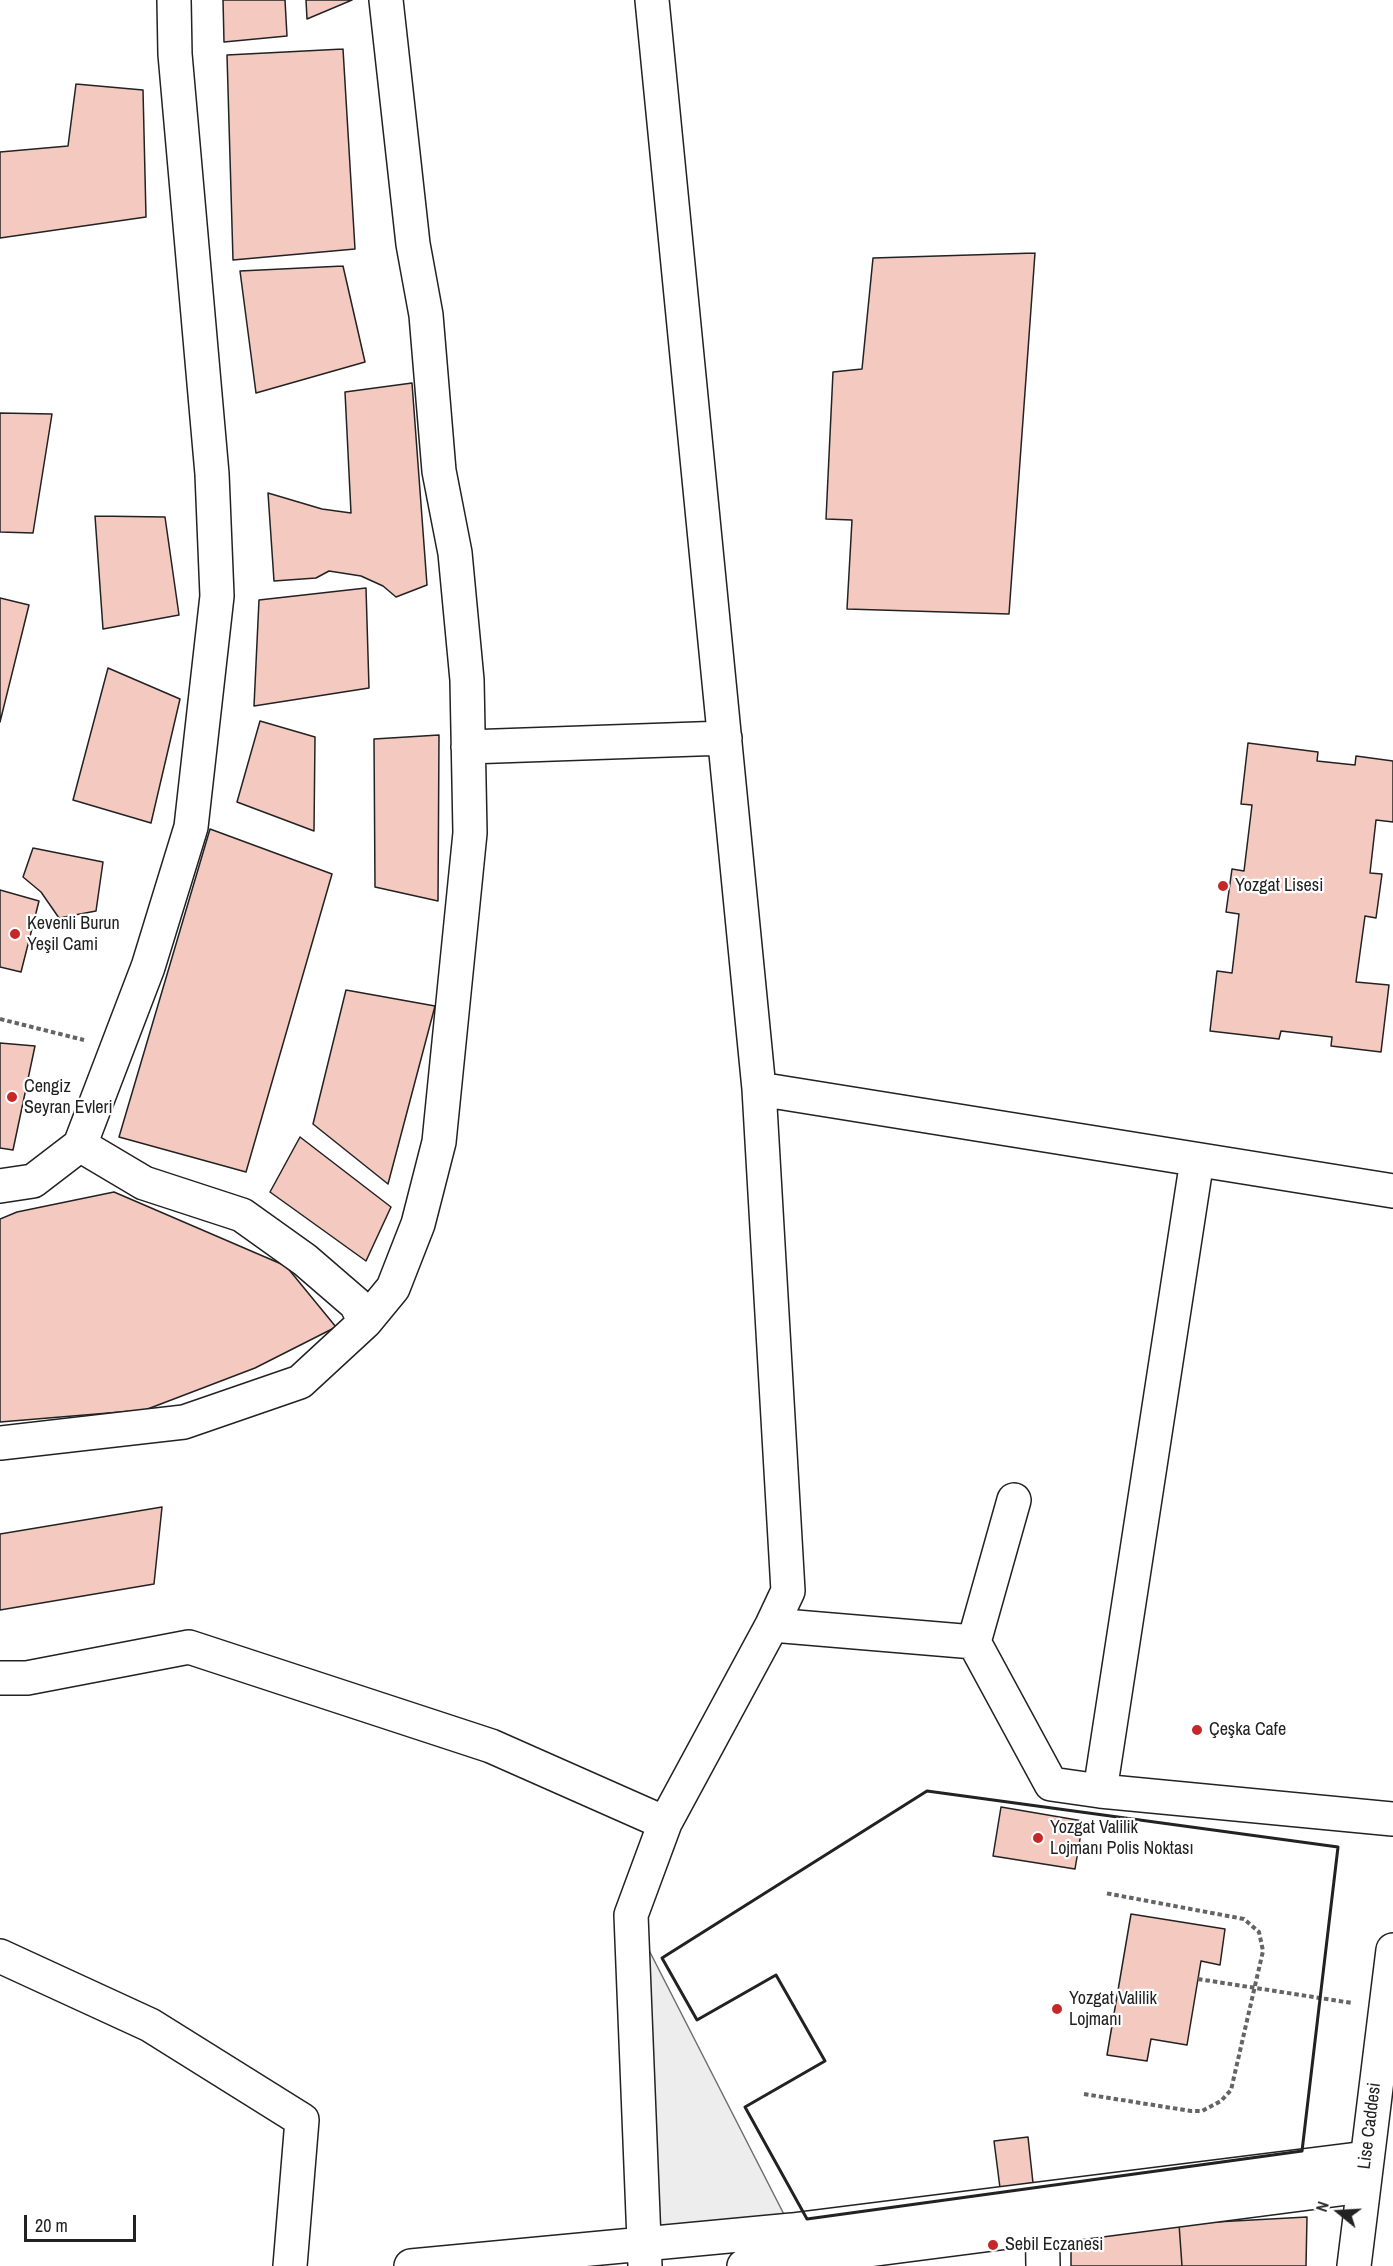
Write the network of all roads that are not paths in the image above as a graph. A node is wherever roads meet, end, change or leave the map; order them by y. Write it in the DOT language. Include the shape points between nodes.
graph roads {
  1 [pos="174,0"];
  2 [pos="386,0"];
  3 [pos="652,0"];
  4 [pos="725,738"];
  5 [pos="468,747"];
  6 [pos="759,1089"];
  7 [pos="80,1145"];
  8 [pos="1197,1160"];
  9 [pos="0,1186"];
  10 [pos="1393,1191"];
  11 [pos="365,1322"];
  12 [pos="0,1443"];
  13 [pos="1014,1500"];
  14 [pos="772,1625"];
  15 [pos="974,1642"];
  16 [pos="0,1678"];
  17 [pos="1100,1791"];
  18 [pos="1393,1819"];
  19 [pos="665,1823"];
  20 [pos="1393,1950"];
  21 [pos="0,1956"];
  22 [pos="1365,2172"];
  23 [pos="1042,2212"];
  24 [pos="645,2256"];
  25 [pos="290,2266"];
  26 [pos="411,2266"];
  27 [pos="744,2266"];
  28 [pos="1043,2266"];
  29 [pos="1354,2266"];
  1 -- 7 [label="street" via="175,54 212,474 217,596 191,827 148,967"];
  2 -- 5 [label="street" via="412,244 426,315 439,471 456,553 467,680"];
  3 -- 4 [label="street"];
  4 -- 5 [label="street"];
  4 -- 6 [label="street"];
  5 -- 11 [label="street" via="470,833 439,1142 418,1224 393,1288"];
  6 -- 8 [label="street"];
  6 -- 14 [label="street" via="788,1591"];
  7 -- 9 [label="street" via="33,1181"];
  7 -- 11 [label="street" via="144,1183 242,1215 305,1260 356,1304"];
  8 -- 10 [label="street"];
  8 -- 17 [label="street"];
  11 -- 12 [label="street" via="300,1382 184,1422"];
  13 -- 15 [label="street"];
  14 -- 15 [label="street"];
  14 -- 19 [label="street"];
  15 -- 17 [label="street" via="1051,1784"];
  16 -- 19 [label="street" via="27,1678 189,1647 491,1746"];
  17 -- 18 [label="street"];
  19 -- 24 [label="street" via="631,1915"];
  20 -- 22 [label="street, Lise Caddesi"];
  21 -- 25 [label="street" via="150,2025 302,2120"];
  22 -- 23 [label="street"];
  22 -- 29 [label="street, Lise Caddesi"];
  23 -- 24 [label="street" via="792,2230"];
  23 -- 27 [label="street"];
  23 -- 28 [label="street"];
  24 -- 26 [label="street"];
}
